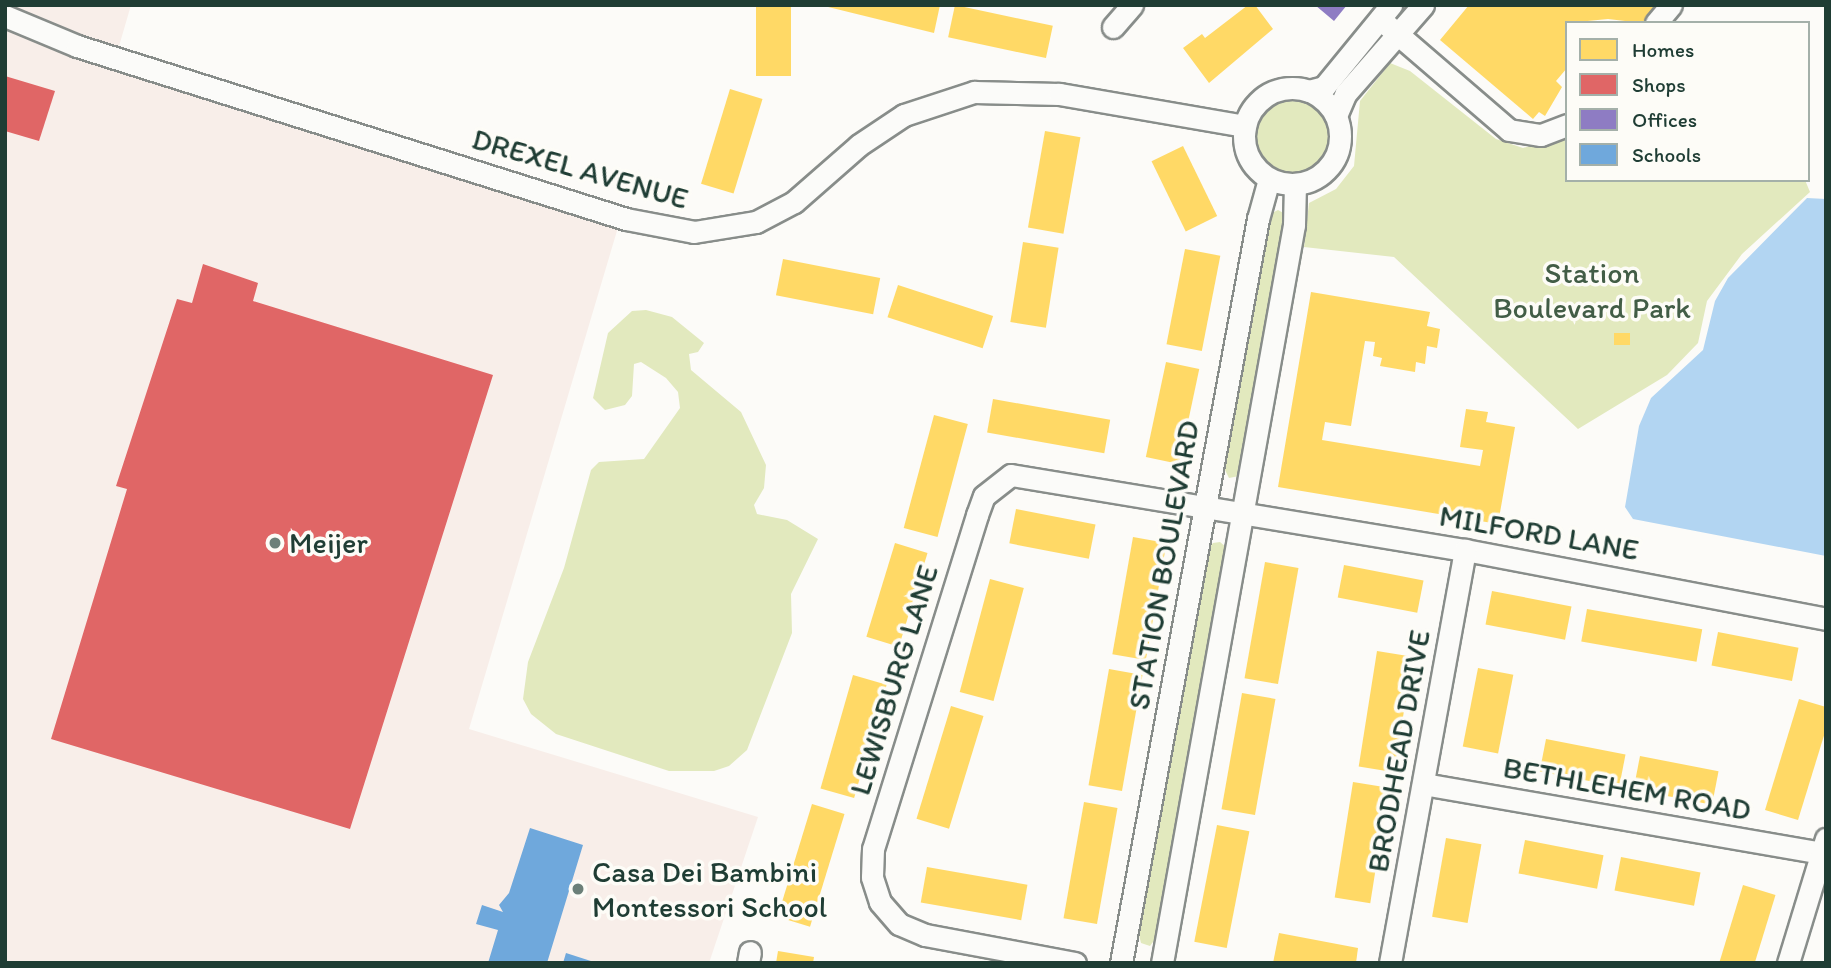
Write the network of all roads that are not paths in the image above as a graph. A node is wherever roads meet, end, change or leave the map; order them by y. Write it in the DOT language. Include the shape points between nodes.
graph roads {
  1 [pos="1132,5"];
  2 [pos="1423,5"];
  3 [pos="1671,5"];
  4 [pos="1386,12"];
  5 [pos="5,16"];
  6 [pos="1658,21"];
  7 [pos="1113,27"];
  8 [pos="1398,34"];
  9 [pos="1309,91"];
  10 [pos="1336,116"];
  11 [pos="1245,126"];
  12 [pos="1565,126"];
  13 [pos="1269,179"];
  14 [pos="1295,185"];
  15 [pos="1205,504"];
  16 [pos="1241,511"];
  17 [pos="1465,550"];
  18 [pos="1826,619"];
  19 [pos="1423,784"];
  20 [pos="1824,846"];
  21 [pos="1030,959"];
  22 [pos="1075,963"];
  23 [pos="1121,963"];
  24 [pos="1162,963"];
  25 [pos="1390,963"];
  26 [pos="1788,963"];
  1 -- 7 [label="street"];
  2 -- 8 [label="street"];
  3 -- 6 [label="street"];
  4 -- 8 [label="street"];
  4 -- 9 [label="street" via="1326,84"];
  5 -- 11 [label="street, DREXEL AVENUE" via="77,46 613,215 694,232 756,222 794,202 859,145 904,115 974,92 1059,93"];
  8 -- 10 [label="street" via="1346,93"];
  8 -- 12 [label="street" via="1509,130 1541,135"];
  9 -- 10 [label="street"];
  9 -- 11 [label="street" via="1282,89 1269,94 1250,113"];
  10 -- 14 [label="street" via="1339,147 1334,161 1311,181"];
  11 -- 13 [label="street" via="1248,156"];
  13 -- 14 [label="street"];
  13 -- 15 [label="street, STATION BOULEVARD"];
  14 -- 16 [label="street" via="1294,225"];
  15 -- 16 [label="street, LEWISBURG LANE"];
  15 -- 21 [label="street, LEWISBURG LANE" via="1030,475 1012,475 984,496 873,849 872,877 880,902 899,924 925,935"];
  15 -- 23 [label="street, STATION BOULEVARD"];
  16 -- 17 [label="street, MILFORD LANE"];
  16 -- 24 [label="street"];
  17 -- 18 [label="street, MILFORD LANE"];
  17 -- 19 [label="street, BRODHEAD DRIVE"];
  19 -- 20 [label="street, BETHLEHEM ROAD"];
  19 -- 25 [label="street, BRODHEAD DRIVE"];
  20 -- 26 [label="street"];
  21 -- 22 [label="street, LEWISBURG LANE"];
}
